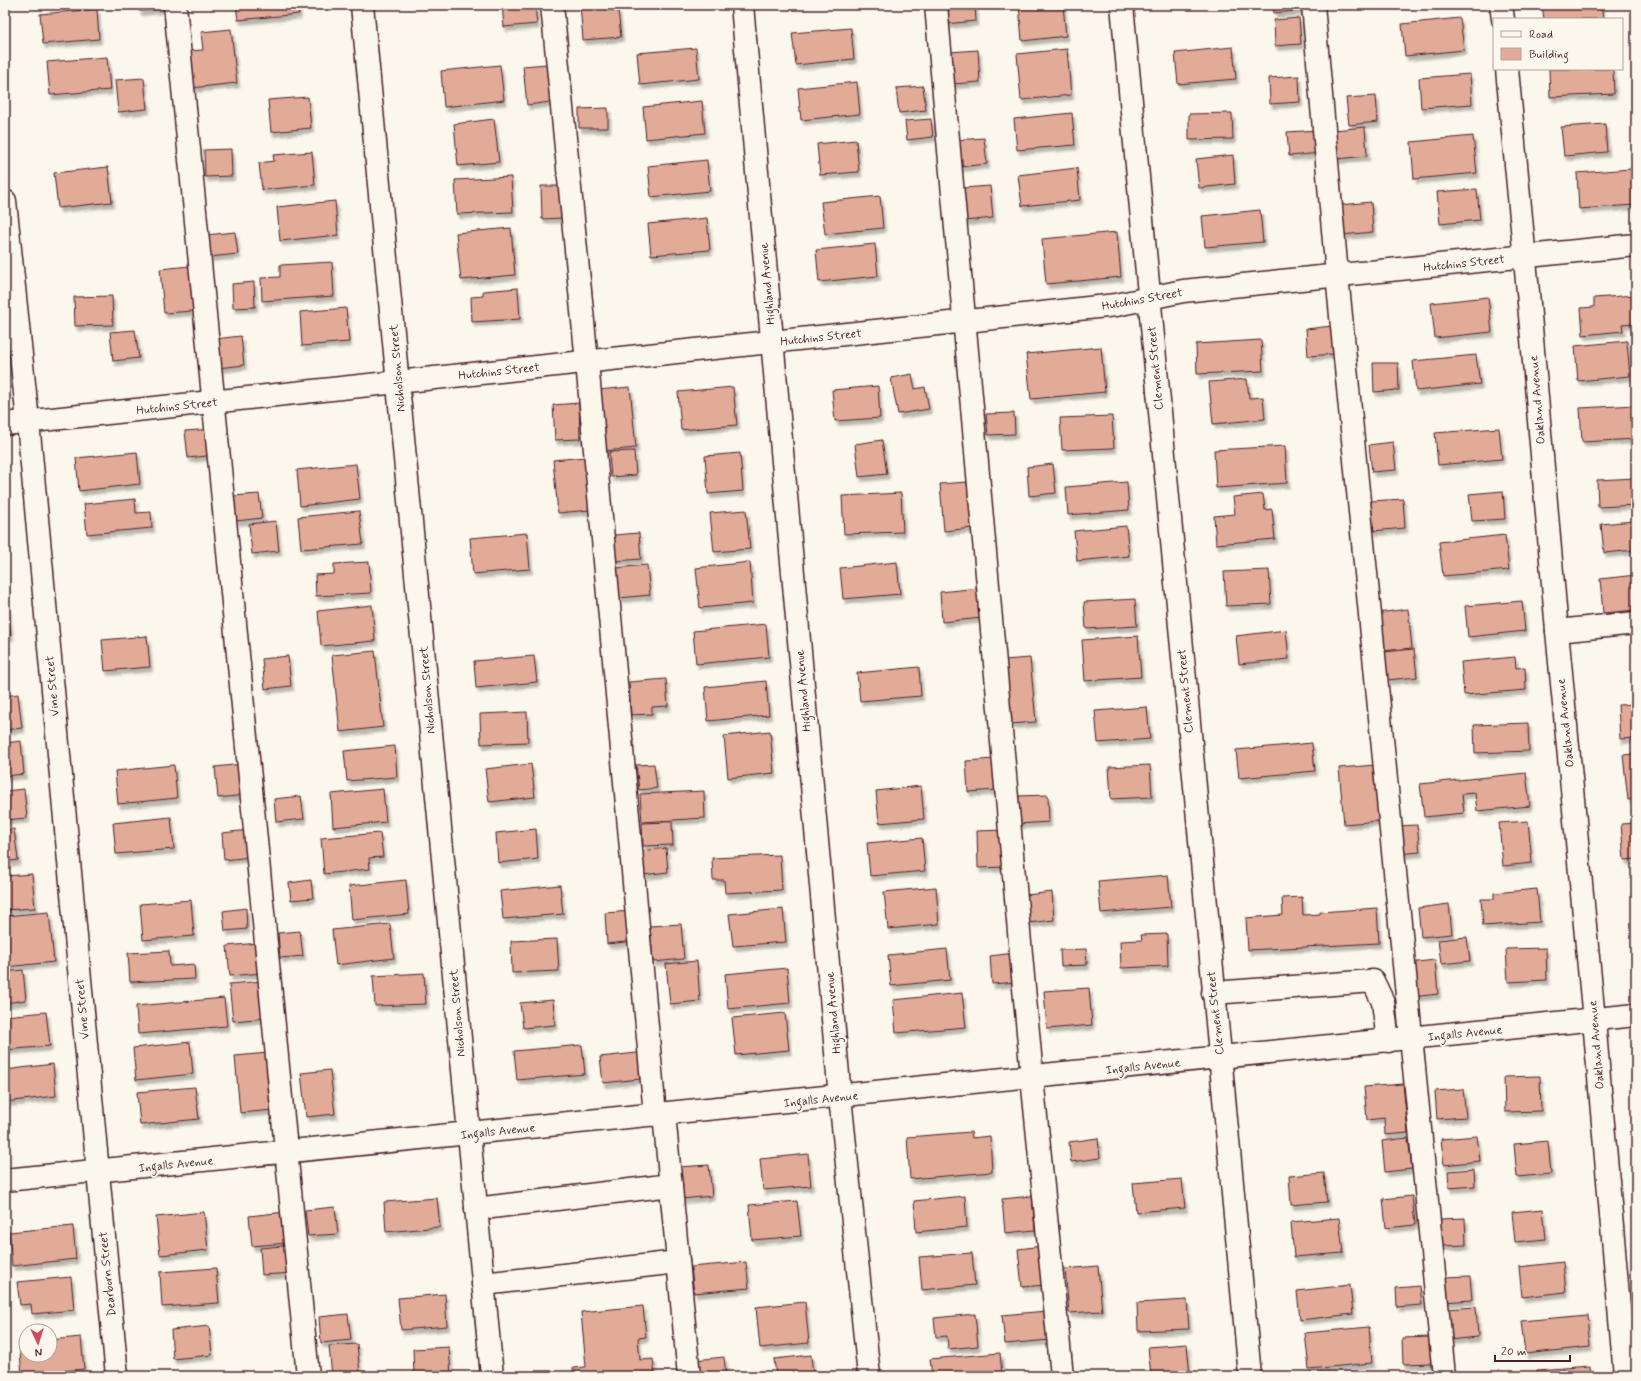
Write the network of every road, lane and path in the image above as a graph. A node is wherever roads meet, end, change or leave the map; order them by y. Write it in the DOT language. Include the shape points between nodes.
graph roads {
  1 [pos="175,5"];
  2 [pos="362,5"];
  3 [pos="552,5"];
  4 [pos="742,5"];
  5 [pos="936,5"];
  6 [pos="1122,5"];
  7 [pos="1314,5"];
  8 [pos="1501,5"];
  9 [pos="1503,18"];
  10 [pos="1507,70"];
  11 [pos="5,201"];
  12 [pos="1636,245"];
  13 [pos="1525,256"];
  14 [pos="1337,275"];
  15 [pos="1149,298"];
  16 [pos="965,321"];
  17 [pos="772,342"];
  18 [pos="587,362"];
  19 [pos="398,382"];
  20 [pos="214,402"];
  21 [pos="28,422"];
  22 [pos="5,424"];
  23 [pos="1636,623"];
  24 [pos="1556,631"];
  25 [pos="1213,993"];
  26 [pos="1636,1015"];
  27 [pos="1594,1020"];
  28 [pos="1411,1039"];
  29 [pos="1388,1041"];
  30 [pos="1219,1058"];
  31 [pos="1032,1077"];
  32 [pos="840,1097"];
  33 [pos="660,1115"];
  34 [pos="468,1134"];
  35 [pos="287,1152"];
  36 [pos="97,1172"];
  37 [pos="5,1180"];
  38 [pos="671,1185"];
  39 [pos="476,1209"];
  40 [pos="678,1262"];
  41 [pos="483,1284"];
  42 [pos="117,1376"];
  43 [pos="308,1376"];
  44 [pos="492,1376"];
  45 [pos="689,1376"];
  46 [pos="869,1376"];
  47 [pos="1062,1376"];
  48 [pos="1250,1376"];
  49 [pos="1444,1376"];
  50 [pos="1625,1376"];
  1 -- 20 [label="street"];
  2 -- 19 [label="street, Nicholson Street"];
  3 -- 18 [label="street"];
  4 -- 17 [label="street, Highland Avenue"];
  5 -- 16 [label="street"];
  6 -- 15 [label="street, Clement Street"];
  7 -- 14 [label="street"];
  8 -- 9 [label="street"];
  10 -- 13 [label="street, Oakland Avenue"];
  11 -- 21 [label="street, Vine Street"];
  12 -- 13 [label="street, Hutchins Street"];
  13 -- 14 [label="street, Hutchins Street"];
  13 -- 24 [label="street, Oakland Avenue"];
  14 -- 15 [label="street, Hutchins Street" via="1183,291"];
  14 -- 28 [label="street"];
  15 -- 16 [label="street, Hutchins Street" via="1116,305"];
  15 -- 25 [label="street, Clement Street"];
  16 -- 17 [label="street, Hutchins Street"];
  16 -- 31 [label="street"];
  17 -- 18 [label="street, Hutchins Street"];
  17 -- 32 [label="street, Highland Avenue"];
  18 -- 19 [label="street, Hutchins Street"];
  18 -- 33 [label="street"];
  19 -- 20 [label="street, Hutchins Street"];
  19 -- 34 [label="street, Nicholson Street"];
  20 -- 21 [label="street, Hutchins Street"];
  20 -- 35 [label="street"];
  21 -- 22 [label="street, Hutchins Street"];
  21 -- 36 [label="street, Vine Street"];
  23 -- 24 [label="street"];
  24 -- 27 [label="street, Oakland Avenue"];
  25 -- 29 [label="street" via="1373,980 1383,1002"];
  25 -- 30 [label="street, Clement Street"];
  26 -- 27 [label="street, Ingalls Avenue"];
  27 -- 28 [label="street, Ingalls Avenue"];
  27 -- 50 [label="street, Oakland Avenue"];
  28 -- 29 [label="street, Ingalls Avenue"];
  28 -- 49 [label="street"];
  29 -- 30 [label="street, Ingalls Avenue"];
  30 -- 31 [label="street, Ingalls Avenue"];
  30 -- 48 [label="street, Clement Street"];
  31 -- 32 [label="street, Ingalls Avenue"];
  31 -- 47 [label="street"];
  32 -- 33 [label="street, Ingalls Avenue"];
  32 -- 46 [label="street, Highland Avenue"];
  33 -- 34 [label="street, Ingalls Avenue"];
  33 -- 38 [label="street"];
  34 -- 35 [label="street, Ingalls Avenue"];
  34 -- 39 [label="street, Nicholson Street"];
  35 -- 36 [label="street, Ingalls Avenue"];
  35 -- 43 [label="street"];
  36 -- 37 [label="street, Ingalls Avenue"];
  36 -- 42 [label="street, Dearborn Street"];
  38 -- 39 [label="street"];
  38 -- 40 [label="street"];
  39 -- 41 [label="street, Nicholson Street"];
  40 -- 41 [label="street"];
  40 -- 45 [label="street"];
  41 -- 44 [label="street, Nicholson Street"];
}
